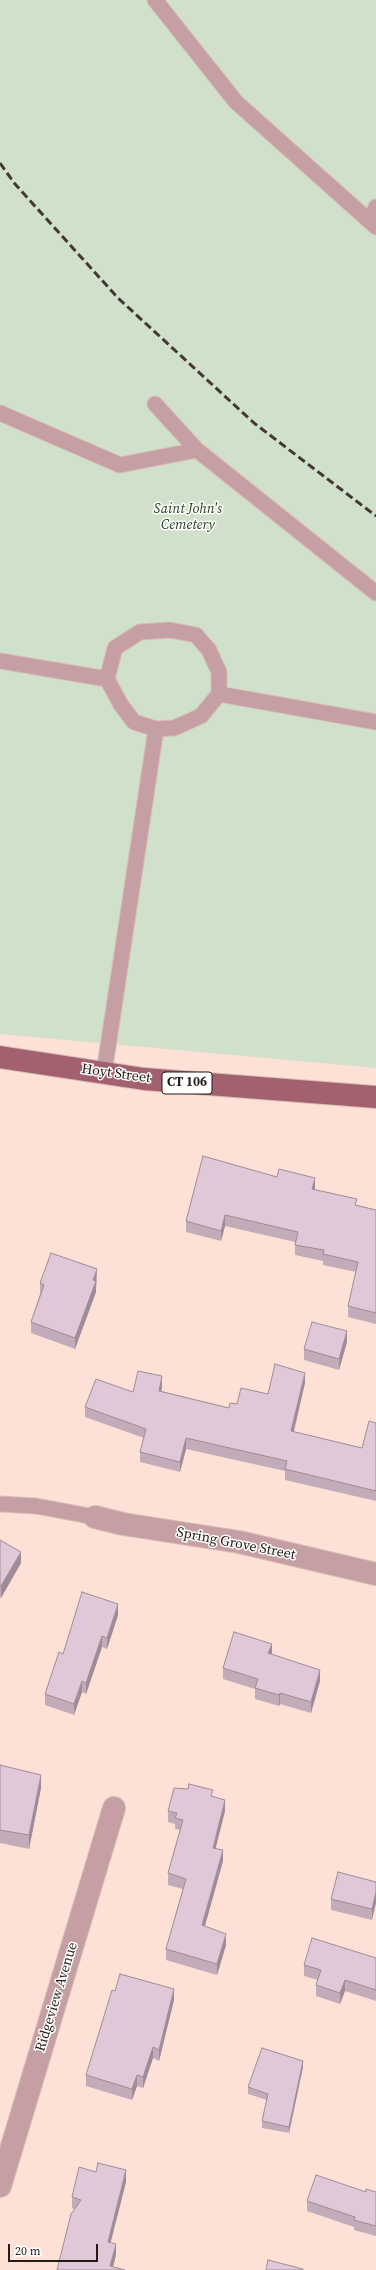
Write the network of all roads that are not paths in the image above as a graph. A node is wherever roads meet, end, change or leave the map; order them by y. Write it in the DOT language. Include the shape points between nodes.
graph roads {
  1 [pos="155,0"];
  2 [pos="376,207"];
  3 [pos="373,225"];
  4 [pos="155,404"];
  5 [pos="0,413"];
  6 [pos="197,450"];
  7 [pos="376,593"];
  8 [pos="0,661"];
  9 [pos="107,679"];
  10 [pos="219,694"];
  11 [pos="376,722"];
  12 [pos="156,729"];
  13 [pos="0,1057"];
  14 [pos="104,1073"];
  15 [pos="376,1097"];
  16 [pos="0,1504"];
  17 [pos="95,1517"];
  18 [pos="376,1574"];
  19 [pos="114,1808"];
  20 [pos="0,2186"];
  1 -- 3 [label="lane" via="236,102"];
  2 -- 3 [label="lane"];
  4 -- 6 [label="lane"];
  5 -- 6 [label="lane" via="120,465"];
  6 -- 7 [label="lane"];
  8 -- 9 [label="lane"];
  9 -- 10 [label="lane" via="116,648 140,632 170,630 196,635 209,650 220,672"];
  9 -- 12 [label="lane" via="134,722"];
  10 -- 11 [label="lane"];
  10 -- 12 [label="lane" via="201,716 174,728"];
  12 -- 14 [label="lane"];
  13 -- 14 [label="main road, Hoyt Street / CT 106"];
  14 -- 15 [label="main road, Hoyt Street / CT 106" via="199,1084"];
  16 -- 17 [label="lane" via="36,1506"];
  17 -- 18 [label="street, Spring Grove Street" via="123,1524 239,1542"];
  19 -- 20 [label="street, Ridgeview Avenue"];
}
